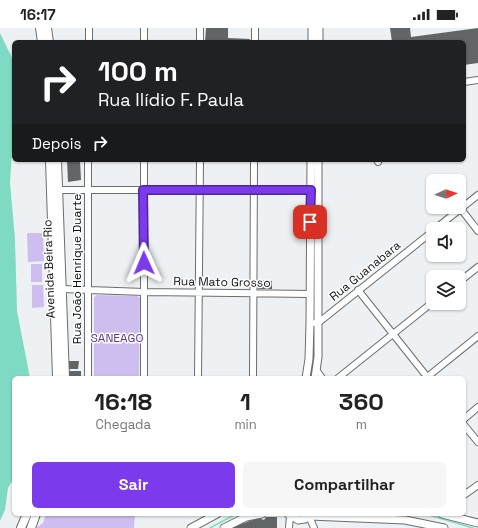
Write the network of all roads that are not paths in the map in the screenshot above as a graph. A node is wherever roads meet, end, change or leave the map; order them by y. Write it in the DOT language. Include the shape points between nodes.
graph roads {
  1 [pos="40,28"];
  2 [pos="47,28"];
  3 [pos="89,28"];
  4 [pos="144,28"];
  5 [pos="200,28"];
  6 [pos="255,28"];
  7 [pos="312,28"];
  8 [pos="319,28"];
  9 [pos="42,40"];
  10 [pos="49,40"];
  11 [pos="89,40"];
  12 [pos="144,40"];
  13 [pos="200,40"];
  14 [pos="254,40"];
  15 [pos="312,40"];
  16 [pos="319,40"];
  17 [pos="478,80"];
  18 [pos="466,82"];
  19 [pos="50,162"];
  20 [pos="57,162"];
  21 [pos="88,162"];
  22 [pos="144,162"];
  23 [pos="200,162"];
  24 [pos="254,162"];
  25 [pos="311,162"];
  26 [pos="318,162"];
  27 [pos="88,189"];
  28 [pos="58,190"];
  29 [pos="143,190"];
  30 [pos="314,190"];
  31 [pos="200,191"];
  32 [pos="254,191"];
  33 [pos="478,195"];
  34 [pos="466,205"];
  35 [pos="454,214"];
  36 [pos="465,214"];
  37 [pos="444,222"];
  38 [pos="478,231"];
  39 [pos="426,237"];
  40 [pos="478,267"];
  41 [pos="314,269"];
  42 [pos="466,276"];
  43 [pos="62,289"];
  44 [pos="358,290"];
  45 [pos="89,291"];
  46 [pos="144,292"];
  47 [pos="200,292"];
  48 [pos="253,293"];
  49 [pos="310,294"];
  50 [pos="426,307"];
  51 [pos="310,323"];
  52 [pos="318,323"];
  53 [pos="393,333"];
  54 [pos="478,336"];
  55 [pos="316,375"];
  56 [pos="57,376"];
  57 [pos="65,376"];
  58 [pos="88,376"];
  59 [pos="144,376"];
  60 [pos="198,376"];
  61 [pos="253,376"];
  62 [pos="306,376"];
  63 [pos="340,376"];
  64 [pos="425,376"];
  65 [pos="429,376"];
  66 [pos="478,407"];
  67 [pos="466,417"];
  68 [pos="466,427"];
  69 [pos="478,442"];
  70 [pos="478,485"];
  71 [pos="466,494"];
  72 [pos="26,516"];
  73 [pos="35,516"];
  74 [pos="213,516"];
  75 [pos="254,516"];
  76 [pos="289,516"];
  77 [pos="291,516"];
  78 [pos="308,516"];
  79 [pos="310,516"];
  80 [pos="329,516"];
  81 [pos="450,516"];
  82 [pos="478,523"];
  83 [pos="22,528"];
  84 [pos="31,528"];
  85 [pos="191,528"];
  86 [pos="224,528"];
  87 [pos="289,528"];
  88 [pos="314,528"];
  89 [pos="444,528"];
  1 -- 9 [label="main road"];
  2 -- 10 [label="main road"];
  3 -- 11 [label="street"];
  4 -- 12 [label="street"];
  5 -- 13 [label="street"];
  6 -- 14 [label="street"];
  7 -- 15 [label="street"];
  8 -- 16 [label="street"];
  17 -- 18 [label="street"];
  19 -- 56 [label="main road, Avenida Beira Rio"];
  20 -- 28 [label="main road, Avenida Beira Rio"];
  21 -- 27 [label="street, Rua João Henrique Duarte"];
  22 -- 29 [label="street"];
  23 -- 31 [label="street"];
  24 -- 32 [label="street"];
  25 -- 30 [label="street"];
  26 -- 30 [label="street"];
  27 -- 28 [label="street"];
  27 -- 29 [label="street"];
  27 -- 45 [label="street, Rua João Henrique Duarte"];
  28 -- 43 [label="main road, Avenida Beira Rio"];
  29 -- 31 [label="street"];
  29 -- 46 [label="street"];
  30 -- 32 [label="street"];
  30 -- 41 [label="street"];
  31 -- 32 [label="street"];
  31 -- 47 [label="street"];
  32 -- 48 [label="street"];
  33 -- 34 [label="street"];
  35 -- 37 [label="street"];
  36 -- 38 [label="street"];
  39 -- 44 [label="street, Rua Guanabara"];
  40 -- 42 [label="street"];
  41 -- 49 [label="street"];
  41 -- 52 [label="street"];
  43 -- 45 [label="street, Rua Mato Grosso"];
  43 -- 57 [label="main road, Avenida Beira Rio"];
  44 -- 52 [label="street, Rua Guanabara"];
  44 -- 53 [label="street"];
  45 -- 46 [label="street, Rua Mato Grosso"];
  45 -- 58 [label="street, Rua João Henrique Duarte"];
  46 -- 47 [label="street, Rua Mato Grosso"];
  46 -- 59 [label="street"];
  47 -- 48 [label="street, Rua Mato Grosso"];
  47 -- 60 [label="street"];
  48 -- 49 [label="street, Rua Mato Grosso"];
  48 -- 61 [label="street"];
  49 -- 51 [label="street"];
  50 -- 53 [label="street"];
  51 -- 52 [label="street"];
  51 -- 62 [label="street"];
  52 -- 55 [label="street"];
  53 -- 63 [label="street"];
  53 -- 64 [label="street"];
  54 -- 65 [label="street"];
  66 -- 67 [label="street"];
  68 -- 69 [label="street"];
  70 -- 71 [label="street"];
  72 -- 83 [label="main road"];
  73 -- 84 [label="main road"];
  74 -- 85 [label="street"];
  75 -- 86 [label="street"];
  76 -- 87 [label="street"];
  77 -- 78 [label="street" via="298,520"];
  79 -- 88 [label="street"];
  80 -- 89 [label="street" via="405,520"];
  81 -- 82 [label="street"];
}
